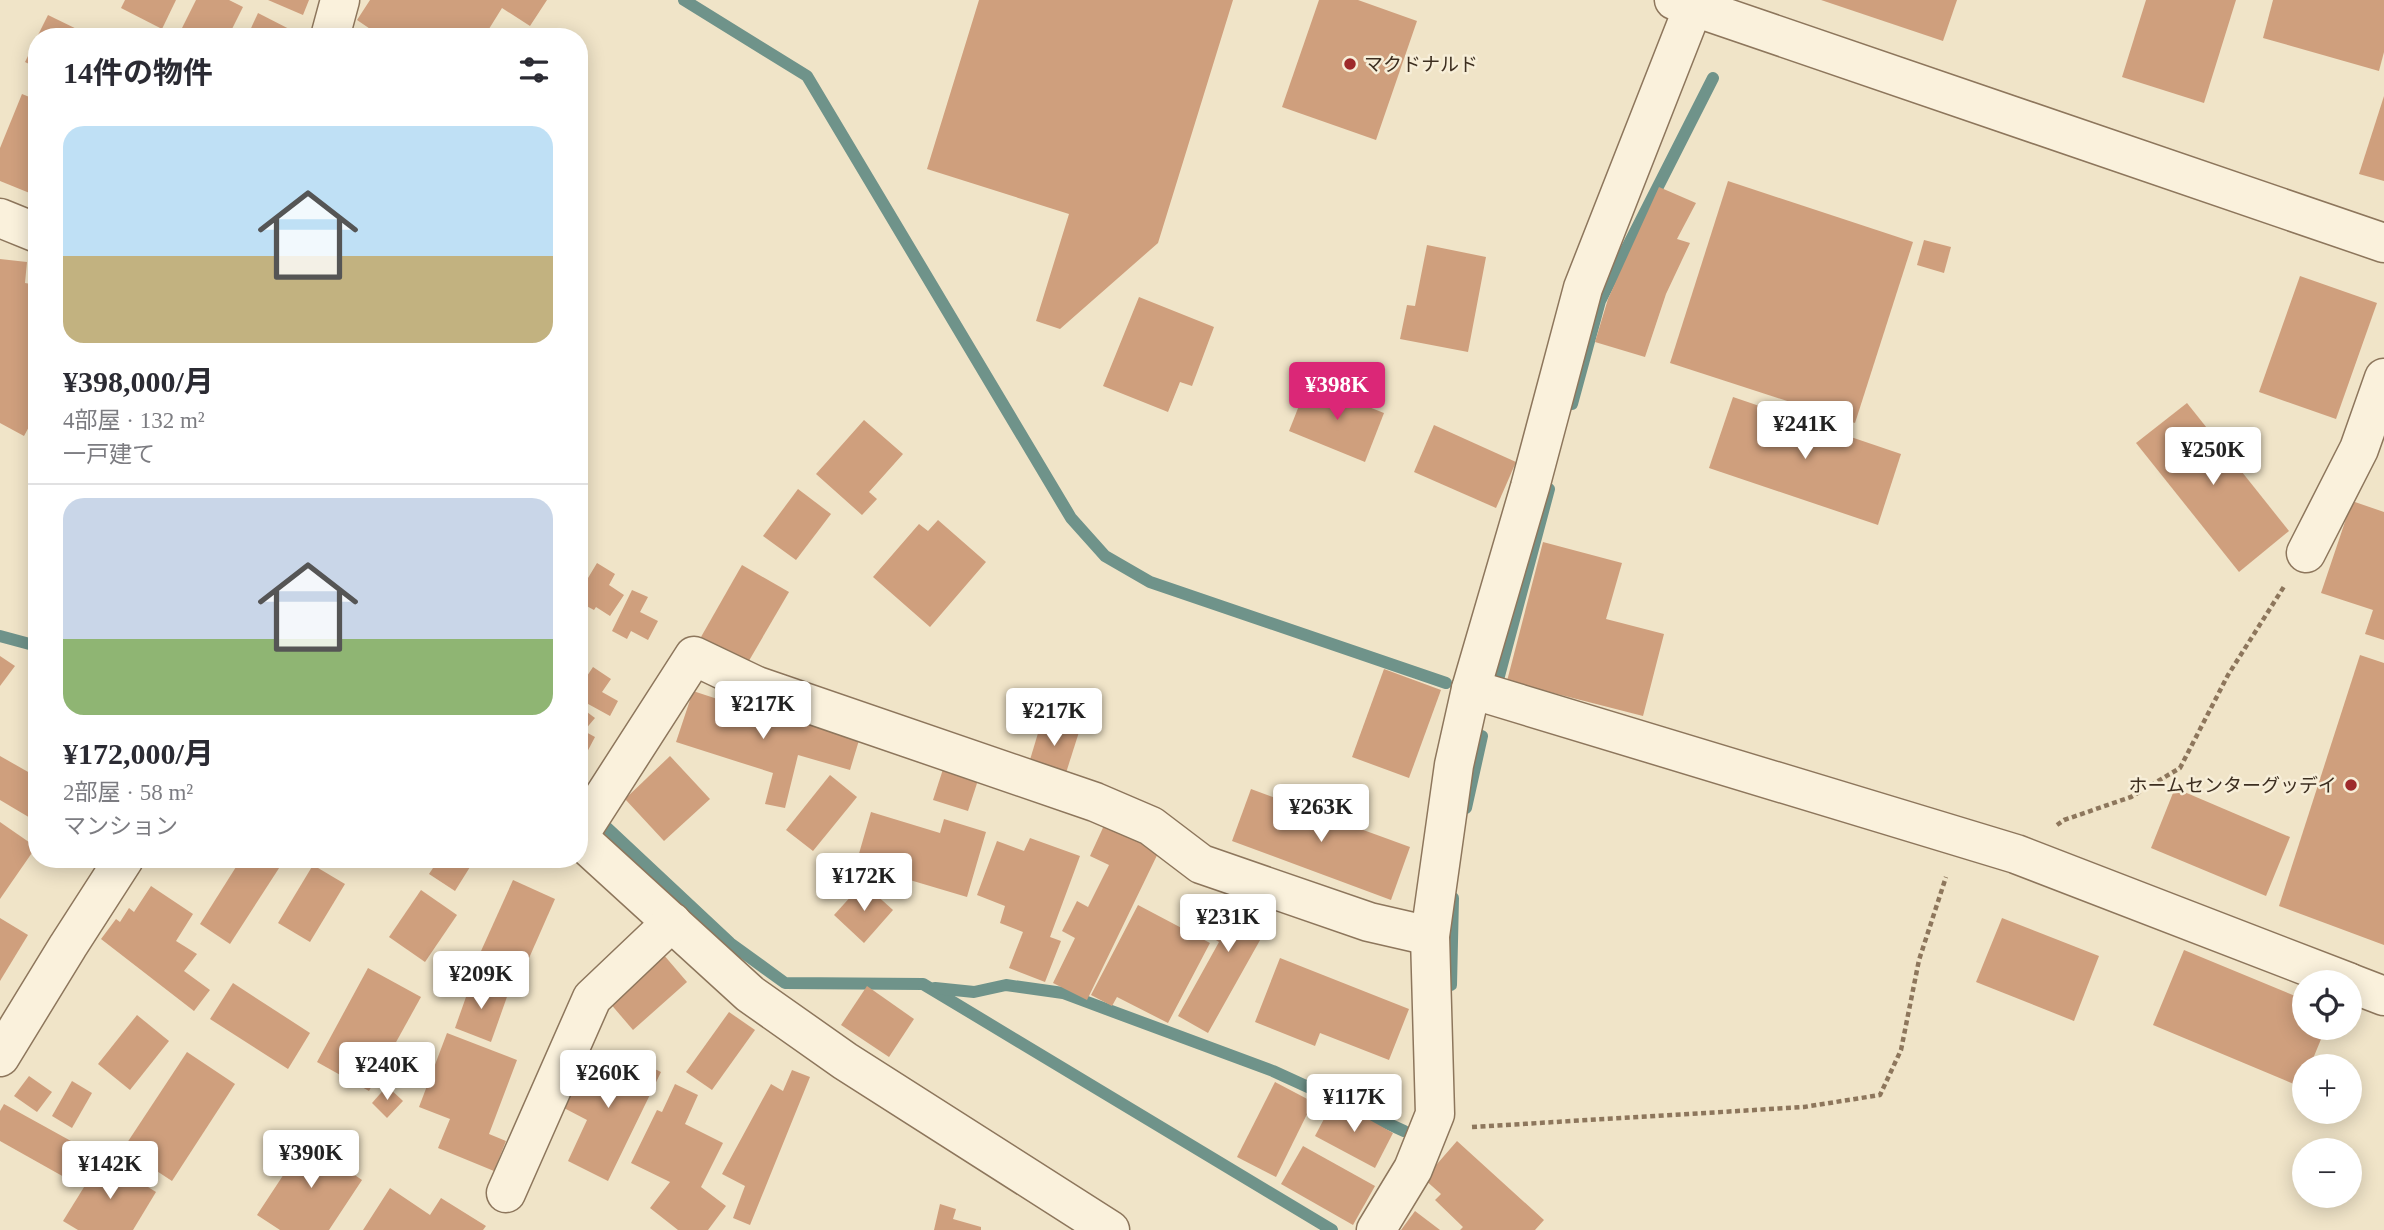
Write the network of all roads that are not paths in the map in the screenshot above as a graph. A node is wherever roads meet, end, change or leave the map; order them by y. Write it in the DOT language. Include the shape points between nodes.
graph roads {
  1 [pos="340,0"];
  2 [pos="1688,2"];
  3 [pos="332,28"];
  4 [pos="0,218"];
  5 [pos="28,229"];
  6 [pos="2384,243"];
  7 [pos="2384,378"];
  8 [pos="2306,553"];
  9 [pos="1471,689"];
  10 [pos="588,822"];
  11 [pos="588,844"];
  12 [pos="118,868"];
  13 [pos="672,922"];
  14 [pos="1430,936"];
  15 [pos="2318,970"];
  16 [pos="2362,987"];
  17 [pos="2384,996"];
  18 [pos="0,1057"];
  19 [pos="506,1193"];
  20 [pos="1110,1230"];
  21 [pos="1376,1230"];
  1 -- 3 [label="street"];
  2 -- 6 [label="street"];
  2 -- 9 [label="street" via="1583,288"];
  4 -- 5 [label="street"];
  7 -- 8 [label="street" via="2359,449"];
  9 -- 14 [label="street" via="1454,765"];
  9 -- 15 [label="street" via="2016,855"];
  10 -- 14 [label="street" via="694,656 757,686 1095,802 1151,826 1200,864 1369,922"];
  11 -- 13 [label="street"];
  12 -- 18 [label="street"];
  13 -- 19 [label="street" via="592,998"];
  13 -- 20 [label="street" via="750,993 845,1061"];
  14 -- 21 [label="street" via="1435,1114 1413,1169"];
  16 -- 17 [label="street"];
}
